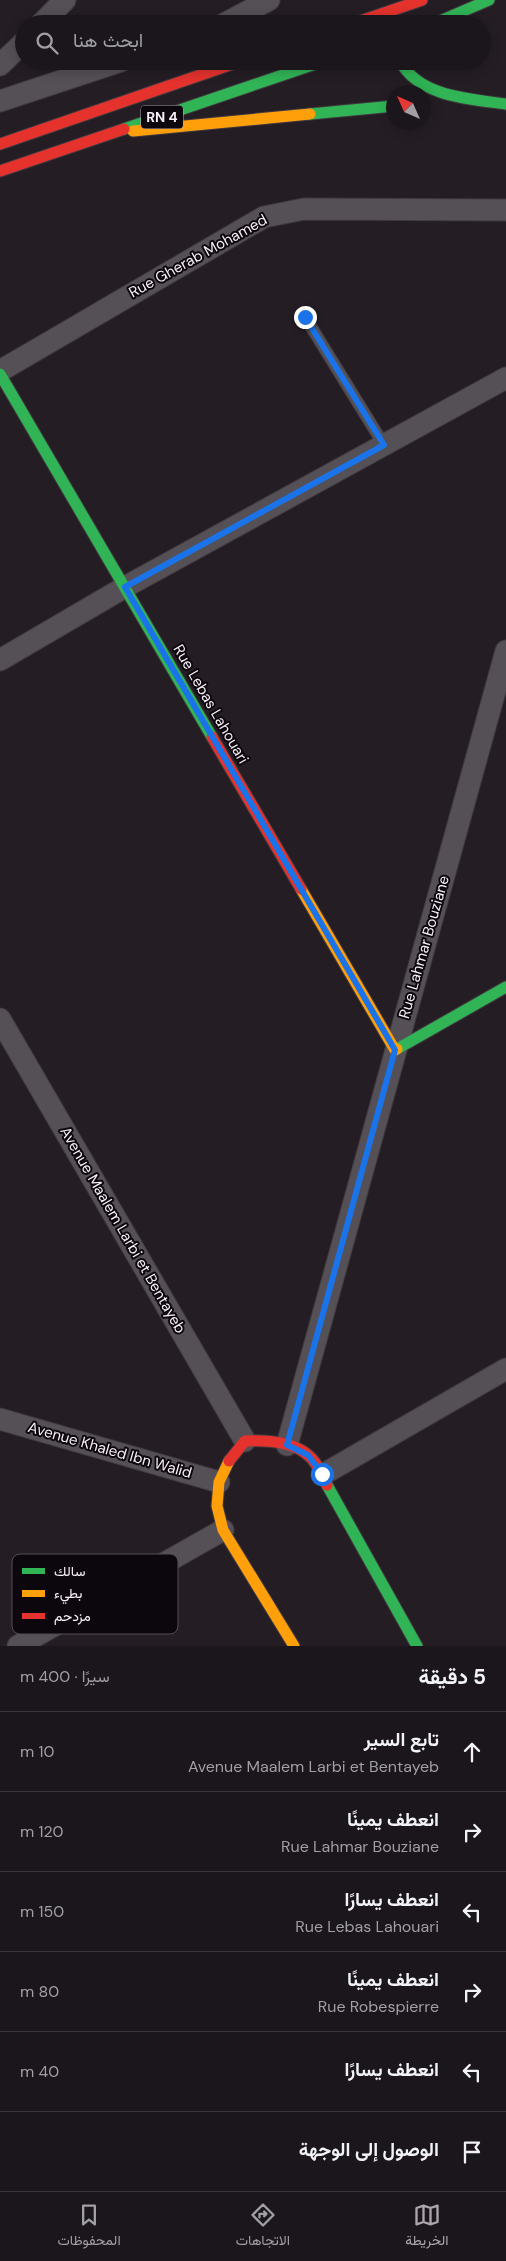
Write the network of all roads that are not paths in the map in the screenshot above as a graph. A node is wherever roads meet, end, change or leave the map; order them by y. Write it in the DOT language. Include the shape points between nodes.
graph roads {
  1 [pos="65,0"];
  2 [pos="269,0"];
  3 [pos="422,0"];
  4 [pos="489,0"];
  5 [pos="50,15"];
  6 [pos="241,15"];
  7 [pos="378,15"];
  8 [pos="454,15"];
  9 [pos="15,51"];
  10 [pos="0,65"];
  11 [pos="94,70"];
  12 [pos="215,70"];
  13 [pos="298,70"];
  14 [pos="403,70"];
  15 [pos="465,98"];
  16 [pos="0,101"];
  17 [pos="432,102"];
  18 [pos="506,104"];
  19 [pos="386,107"];
  20 [pos="114,133"];
  21 [pos="0,144"];
  22 [pos="0,172"];
  23 [pos="506,210"];
  24 [pos="305,317"];
  25 [pos="0,372"];
  26 [pos="506,378"];
  27 [pos="384,445"];
  28 [pos="125,587"];
  29 [pos="506,651"];
  30 [pos="0,660"];
  31 [pos="506,987"];
  32 [pos="0,1018"];
  33 [pos="395,1050"];
  34 [pos="506,1369"];
  35 [pos="0,1419"];
  36 [pos="245,1441"];
  37 [pos="287,1445"];
  38 [pos="322,1474"];
  39 [pos="219,1482"];
  40 [pos="223,1530"];
  41 [pos="178,1555"];
  42 [pos="39,1634"];
  43 [pos="18,1646"];
  44 [pos="294,1646"];
  45 [pos="417,1646"];
  1 -- 5 [label="street"];
  2 -- 6 [label="street"];
  3 -- 7 [label="main road"];
  4 -- 8 [label="main road"];
  9 -- 10 [label="street"];
  11 -- 16 [label="street"];
  12 -- 21 [label="main road, RN 4"];
  13 -- 20 [label="main road, RN 4"];
  14 -- 15 [label="main road" via="413,80"];
  15 -- 17 [label="main road"];
  15 -- 18 [label="main road"];
  19 -- 20 [label="main road"];
  20 -- 22 [label="main road, RN 4"];
  23 -- 25 [label="street, Rue Gherab Mohamed" via="304,209 264,217"];
  24 -- 27 [label="lane"];
  25 -- 28 [label="main road, Rue Lebas Lahouari"];
  26 -- 27 [label="street"];
  27 -- 28 [label="street"];
  28 -- 30 [label="street"];
  28 -- 33 [label="main road, Rue Lebas Lahouari"];
  29 -- 33 [label="street, Rue Lahmar Bouziane"];
  31 -- 33 [label="main road"];
  32 -- 36 [label="street, Avenue Maalem Larbi et Bentayeb"];
  33 -- 37 [label="street, Rue Lahmar Bouziane"];
  34 -- 38 [label="street"];
  35 -- 39 [label="street, Avenue Khaled Ibn Walid"];
  36 -- 37 [label="main road" via="265,1439"];
  36 -- 39 [label="main road" via="230,1459"];
  37 -- 38 [label="main road" via="308,1455"];
  38 -- 45 [label="main road"];
  39 -- 40 [label="main road" via="217,1506"];
  40 -- 41 [label="street"];
  40 -- 44 [label="main road"];
  42 -- 43 [label="street"];
}
